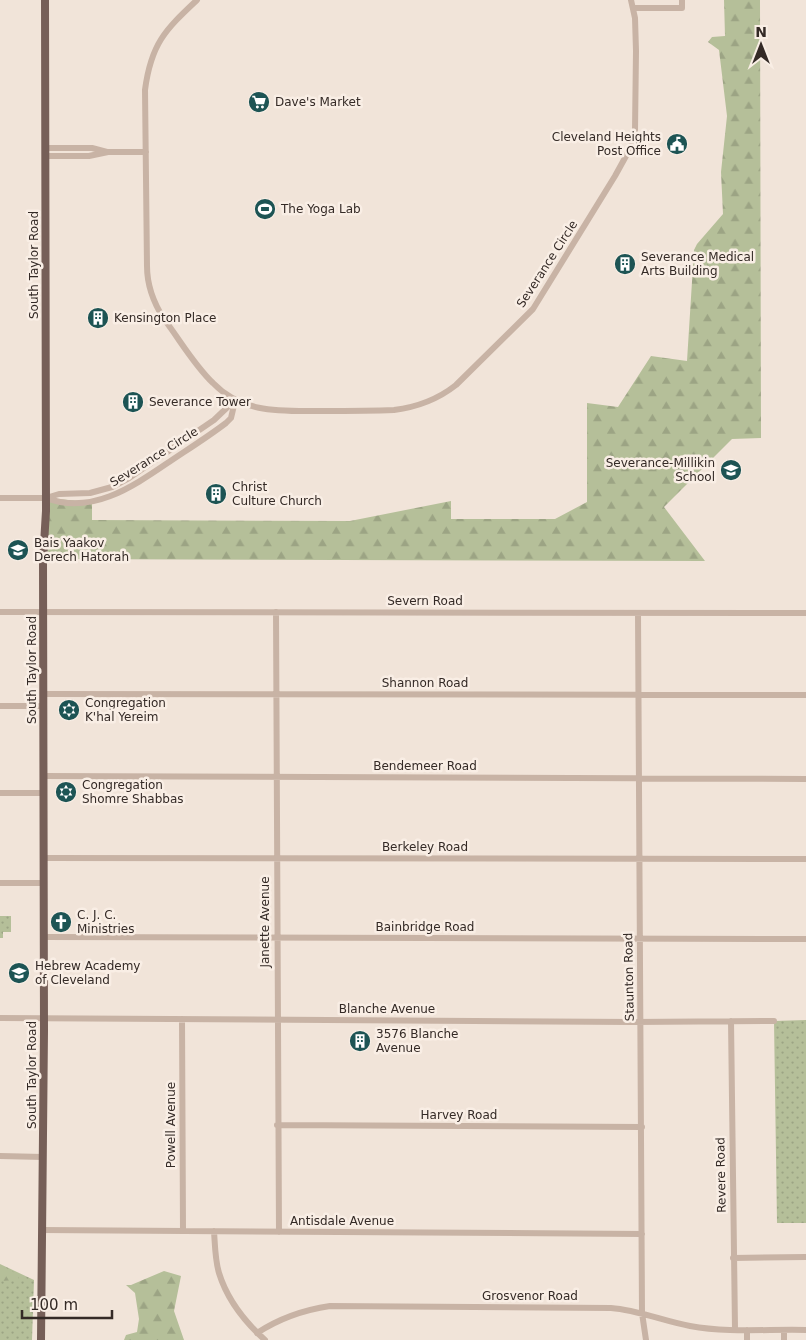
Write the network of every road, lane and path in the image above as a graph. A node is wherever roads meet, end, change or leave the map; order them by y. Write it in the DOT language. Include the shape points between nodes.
graph roads {
  1 [pos="45,0"];
  2 [pos="197,0"];
  3 [pos="631,0"];
  4 [pos="682,0"];
  5 [pos="633,8"];
  6 [pos="45,148"];
  7 [pos="108,152"];
  8 [pos="146,152"];
  9 [pos="45,156"];
  10 [pos="235,400"];
  11 [pos="0,498"];
  12 [pos="46,498"];
  13 [pos="0,612"];
  14 [pos="43,612"];
  15 [pos="276,612"];
  16 [pos="638,613"];
  17 [pos="806,613"];
  18 [pos="43,694"];
  19 [pos="276,694"];
  20 [pos="639,695"];
  21 [pos="806,695"];
  22 [pos="0,706"];
  23 [pos="43,706"];
  24 [pos="43,776"];
  25 [pos="276,777"];
  26 [pos="640,778"];
  27 [pos="806,778"];
  28 [pos="0,793"];
  29 [pos="43,793"];
  30 [pos="44,858"];
  31 [pos="276,858"];
  32 [pos="640,859"];
  33 [pos="806,859"];
  34 [pos="0,883"];
  35 [pos="44,883"];
  36 [pos="44,937"];
  37 [pos="276,938"];
  38 [pos="640,939"];
  39 [pos="806,939"];
  40 [pos="0,1018"];
  41 [pos="44,1018"];
  42 [pos="182,1019"];
  43 [pos="277,1019"];
  44 [pos="731,1021"];
  45 [pos="774,1021"];
  46 [pos="641,1022"];
  47 [pos="277,1126"];
  48 [pos="642,1128"];
  49 [pos="0,1156"];
  50 [pos="43,1157"];
  51 [pos="42,1230"];
  52 [pos="183,1231"];
  53 [pos="214,1231"];
  54 [pos="278,1232"];
  55 [pos="642,1234"];
  56 [pos="806,1257"];
  57 [pos="733,1258"];
  58 [pos="642,1314"];
  59 [pos="734,1329"];
  60 [pos="747,1330"];
  61 [pos="784,1330"];
  62 [pos="806,1330"];
  63 [pos="258,1333"];
  64 [pos="41,1340"];
  65 [pos="265,1340"];
  66 [pos="646,1340"];
  67 [pos="747,1340"];
  68 [pos="784,1340"];
  1 -- 6 [label="main road, South Taylor Road"];
  2 -- 8 [label="street, Severance Circle" via="166,31 150,62 145,90"];
  3 -- 5 [label="street, Severance Circle"];
  4 -- 5 [label="street" via="682,8"];
  5 -- 10 [label="street, Severance Circle" via="636,27 635,130 631,147 544,293 523,320 456,385 443,395 417,406 394,410 278,411 258,409"];
  6 -- 7 [label="street" via="92,148"];
  6 -- 9 [label="main road, South Taylor Road"];
  7 -- 8 [label="street"];
  7 -- 9 [label="street" via="89,156"];
  8 -- 10 [label="street, Severance Circle" via="147,275 152,296 164,319 204,374"];
  9 -- 12 [label="main road, South Taylor Road"];
  10 -- 12 [label="street, Severance Circle" via="214,420 120,483 101,490"];
  11 -- 12 [label="street, Severance Circle"];
  12 -- 14 [label="main road, South Taylor Road"];
  13 -- 14 [label="street, Severn Road"];
  14 -- 15 [label="street, Severn Road"];
  14 -- 18 [label="main road, South Taylor Road"];
  15 -- 16 [label="street, Severn Road"];
  15 -- 19 [label="street, Janette Avenue"];
  16 -- 17 [label="street, Severn Road"];
  16 -- 20 [label="street, Staunton Road"];
  18 -- 19 [label="street, Shannon Road"];
  18 -- 23 [label="main road, South Taylor Road"];
  19 -- 20 [label="street, Shannon Road"];
  19 -- 25 [label="street, Janette Avenue"];
  20 -- 21 [label="street, Shannon Road"];
  20 -- 26 [label="street, Staunton Road"];
  22 -- 23 [label="street"];
  23 -- 24 [label="main road, South Taylor Road"];
  24 -- 25 [label="street, Bendemeer Road"];
  24 -- 29 [label="main road, South Taylor Road"];
  25 -- 26 [label="street, Bendemeer Road"];
  25 -- 31 [label="street, Janette Avenue"];
  26 -- 27 [label="street, Bendemeer Road"];
  26 -- 32 [label="street, Staunton Road"];
  28 -- 29 [label="street"];
  29 -- 30 [label="main road, South Taylor Road"];
  30 -- 31 [label="street, Berkeley Road"];
  30 -- 35 [label="main road, South Taylor Road"];
  31 -- 32 [label="street, Berkeley Road"];
  31 -- 37 [label="street, Janette Avenue"];
  32 -- 33 [label="street, Berkeley Road"];
  32 -- 38 [label="street, Staunton Road"];
  34 -- 35 [label="street"];
  35 -- 36 [label="main road, South Taylor Road"];
  36 -- 37 [label="street, Bainbridge Road"];
  36 -- 41 [label="main road, South Taylor Road"];
  37 -- 38 [label="street, Bainbridge Road"];
  37 -- 43 [label="street, Janette Avenue"];
  38 -- 39 [label="street, Bainbridge Road"];
  38 -- 46 [label="street, Staunton Road"];
  40 -- 41 [label="street, Blanche Avenue"];
  41 -- 42 [label="street, Blanche Avenue"];
  41 -- 50 [label="main road, South Taylor Road"];
  42 -- 43 [label="street, Blanche Avenue"];
  42 -- 52 [label="street, Powell Avenue"];
  43 -- 46 [label="street, Blanche Avenue"];
  43 -- 47 [label="street, Janette Avenue"];
  44 -- 45 [label="street, Blanche Avenue"];
  44 -- 46 [label="street, Blanche Avenue"];
  44 -- 57 [label="street, Revere Road"];
  46 -- 48 [label="street, Staunton Road"];
  47 -- 48 [label="street, Harvey Road"];
  47 -- 54 [label="street, Janette Avenue"];
  48 -- 55 [label="street, Staunton Road"];
  49 -- 50 [label="street"];
  50 -- 51 [label="main road, South Taylor Road"];
  51 -- 52 [label="street, Antisdale Avenue"];
  51 -- 64 [label="main road, South Taylor Road"];
  52 -- 53 [label="street, Antisdale Avenue"];
  53 -- 54 [label="street, Antisdale Avenue"];
  53 -- 63 [label="street" via="219,1273 230,1297"];
  54 -- 55 [label="street, Antisdale Avenue"];
  55 -- 58 [label="street, Staunton Road"];
  56 -- 57 [label="street"];
  57 -- 59 [label="street, Revere Road"];
  58 -- 59 [label="street, Grosvenor Road" via="691,1326"];
  58 -- 63 [label="street, Grosvenor Road" via="610,1308 330,1306 297,1312"];
  58 -- 66 [label="street, Staunton Road"];
  59 -- 60 [label="street, Grosvenor Road"];
  60 -- 61 [label="street, Grosvenor Road"];
  60 -- 67 [label="street"];
  61 -- 62 [label="street, Grosvenor Road"];
  61 -- 68 [label="street"];
  63 -- 65 [label="street"];
}
